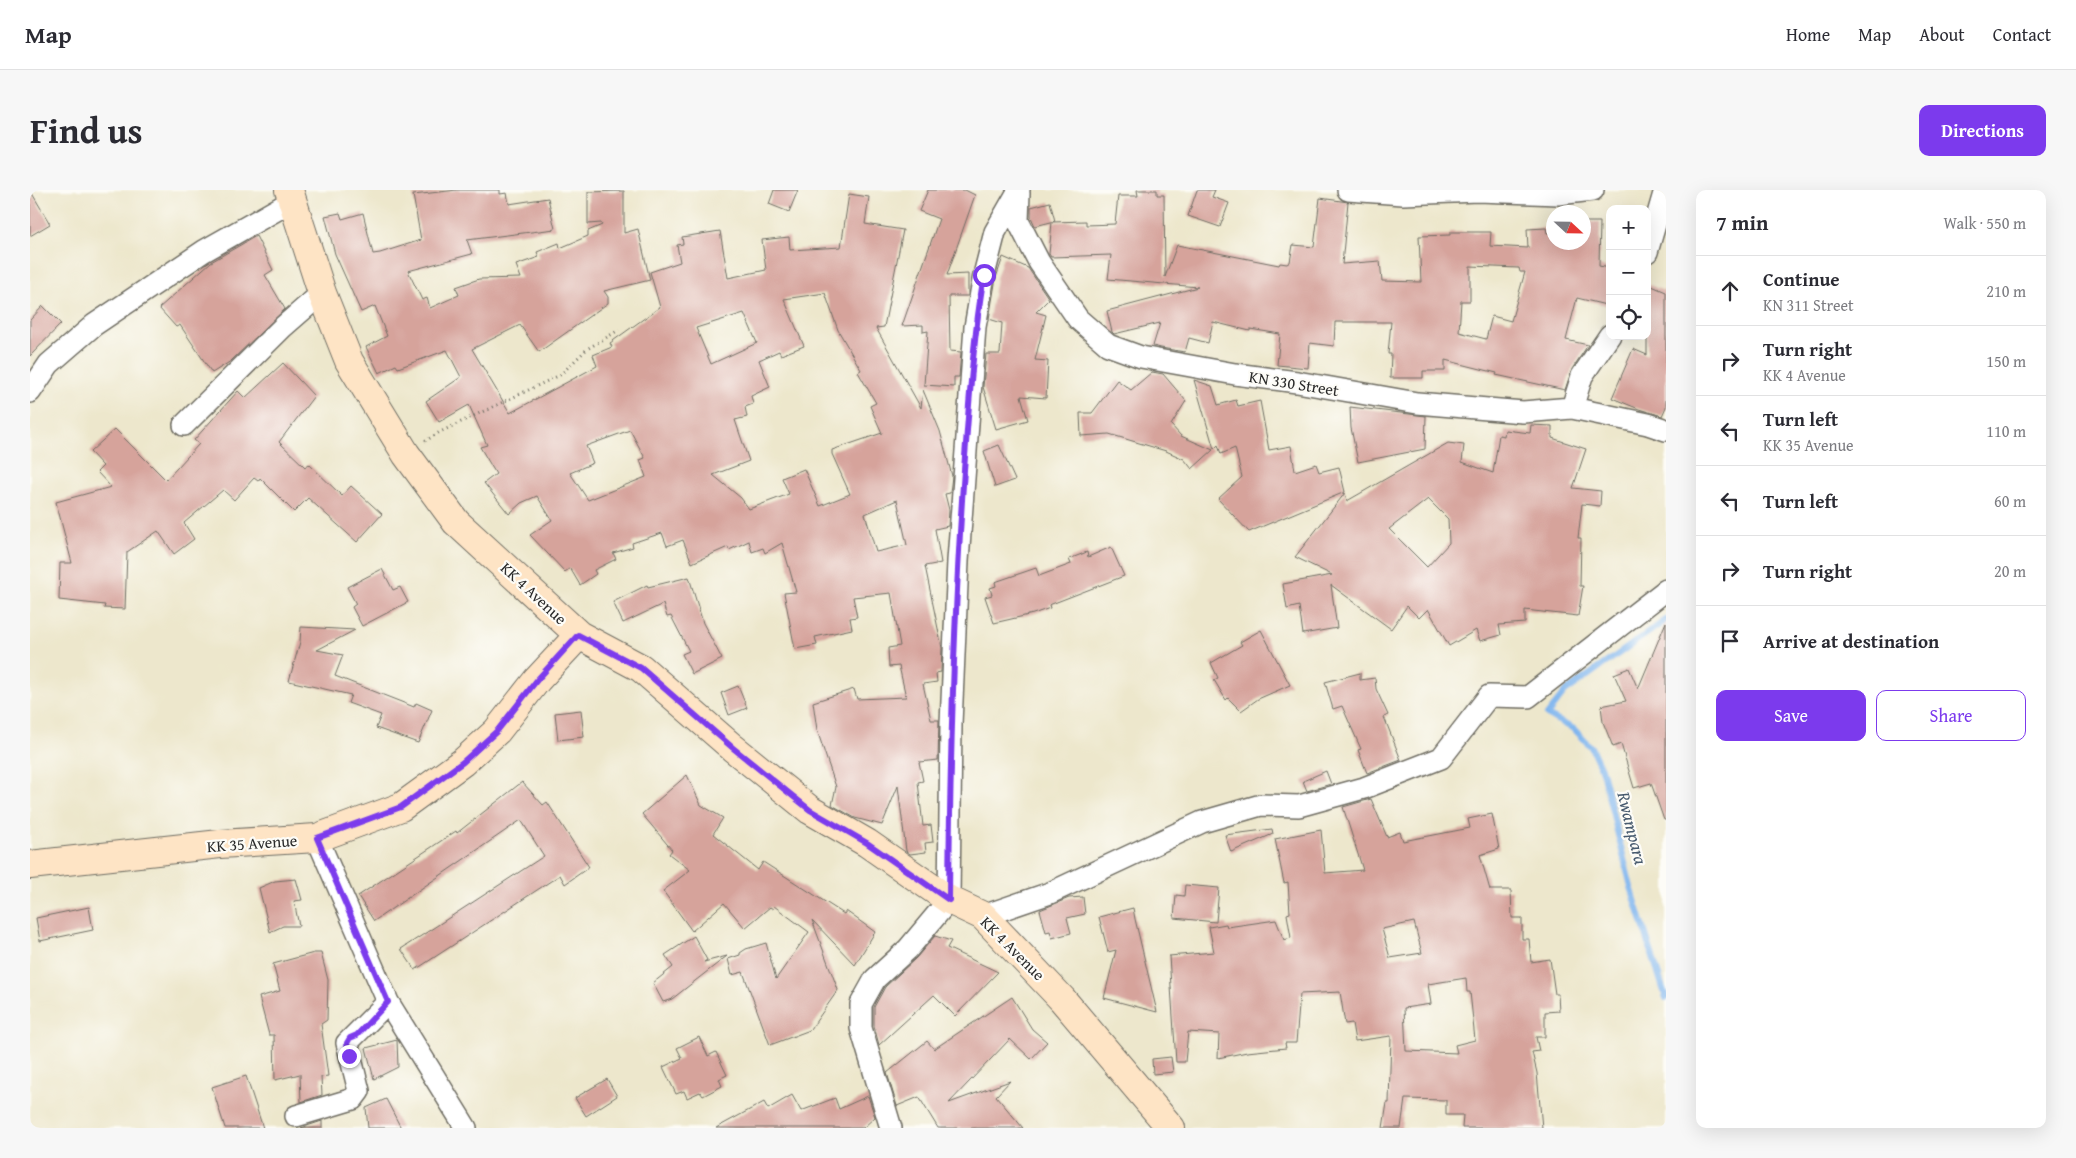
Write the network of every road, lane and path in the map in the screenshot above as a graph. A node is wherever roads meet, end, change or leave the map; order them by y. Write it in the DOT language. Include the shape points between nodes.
graph roads {
  1 [pos="1019,190"];
  2 [pos="1348,190"];
  3 [pos="1478,190"];
  4 [pos="1593,190"];
  5 [pos="1665,190"];
  6 [pos="291,196"];
  7 [pos="1648,250"];
  8 [pos="322,293"];
  9 [pos="619,330"];
  10 [pos="1607,340"];
  11 [pos="30,392"];
  12 [pos="1572,408"];
  13 [pos="184,425"];
  14 [pos="1666,430"];
  15 [pos="406,454"];
  16 [pos="1666,590"];
  17 [pos="578,635"];
  18 [pos="317,838"];
  19 [pos="30,865"];
  20 [pos="949,900"];
  21 [pos="983,916"];
  22 [pos="388,1002"];
  23 [pos="296,1116"];
  24 [pos="466,1128"];
  25 [pos="891,1128"];
  26 [pos="1171,1128"];
  1 -- 12 [label="street, KN 330 Street" via="1018,221 1039,262 1078,319 1108,345 1141,357 1417,404 1523,412"];
  1 -- 20 [label="street" via="995,232 975,327 950,724"];
  2 -- 3 [label="street" via="1403,194"];
  3 -- 4 [label="street" via="1558,194"];
  5 -- 7 [label="street"];
  6 -- 8 [label="main road, KK 4 Avenue"];
  6 -- 11 [label="street" via="94,325 50,364"];
  8 -- 13 [label="street"];
  8 -- 15 [label="main road, KK 4 Avenue" via="349,361"];
  9 -- 15 [label="path" via="587,348 560,375 440,432"];
  10 -- 12 [label="street" via="1582,376"];
  12 -- 14 [label="street, KN 330 Street"];
  15 -- 17 [label="main road, KK 4 Avenue" via="456,522"];
  16 -- 21 [label="street" via="1528,697 1489,696 1441,758 1364,788 1299,806 1261,805 1202,822 1050,893"];
  17 -- 18 [label="main road, KK 35 Avenue" via="497,731 463,762 401,807"];
  17 -- 20 [label="main road, KK 4 Avenue" via="641,668 810,810 867,843"];
  18 -- 19 [label="main road, KK 35 Avenue" via="220,844"];
  18 -- 22 [label="street"];
  20 -- 21 [label="main road, KK 4 Avenue"];
  20 -- 25 [label="street" via="908,949 875,979 861,1004 861,1028"];
  21 -- 26 [label="main road, KK 4 Avenue" via="1062,999"];
  22 -- 23 [label="street" via="347,1043 359,1091 353,1099"];
  22 -- 24 [label="street"];
}
